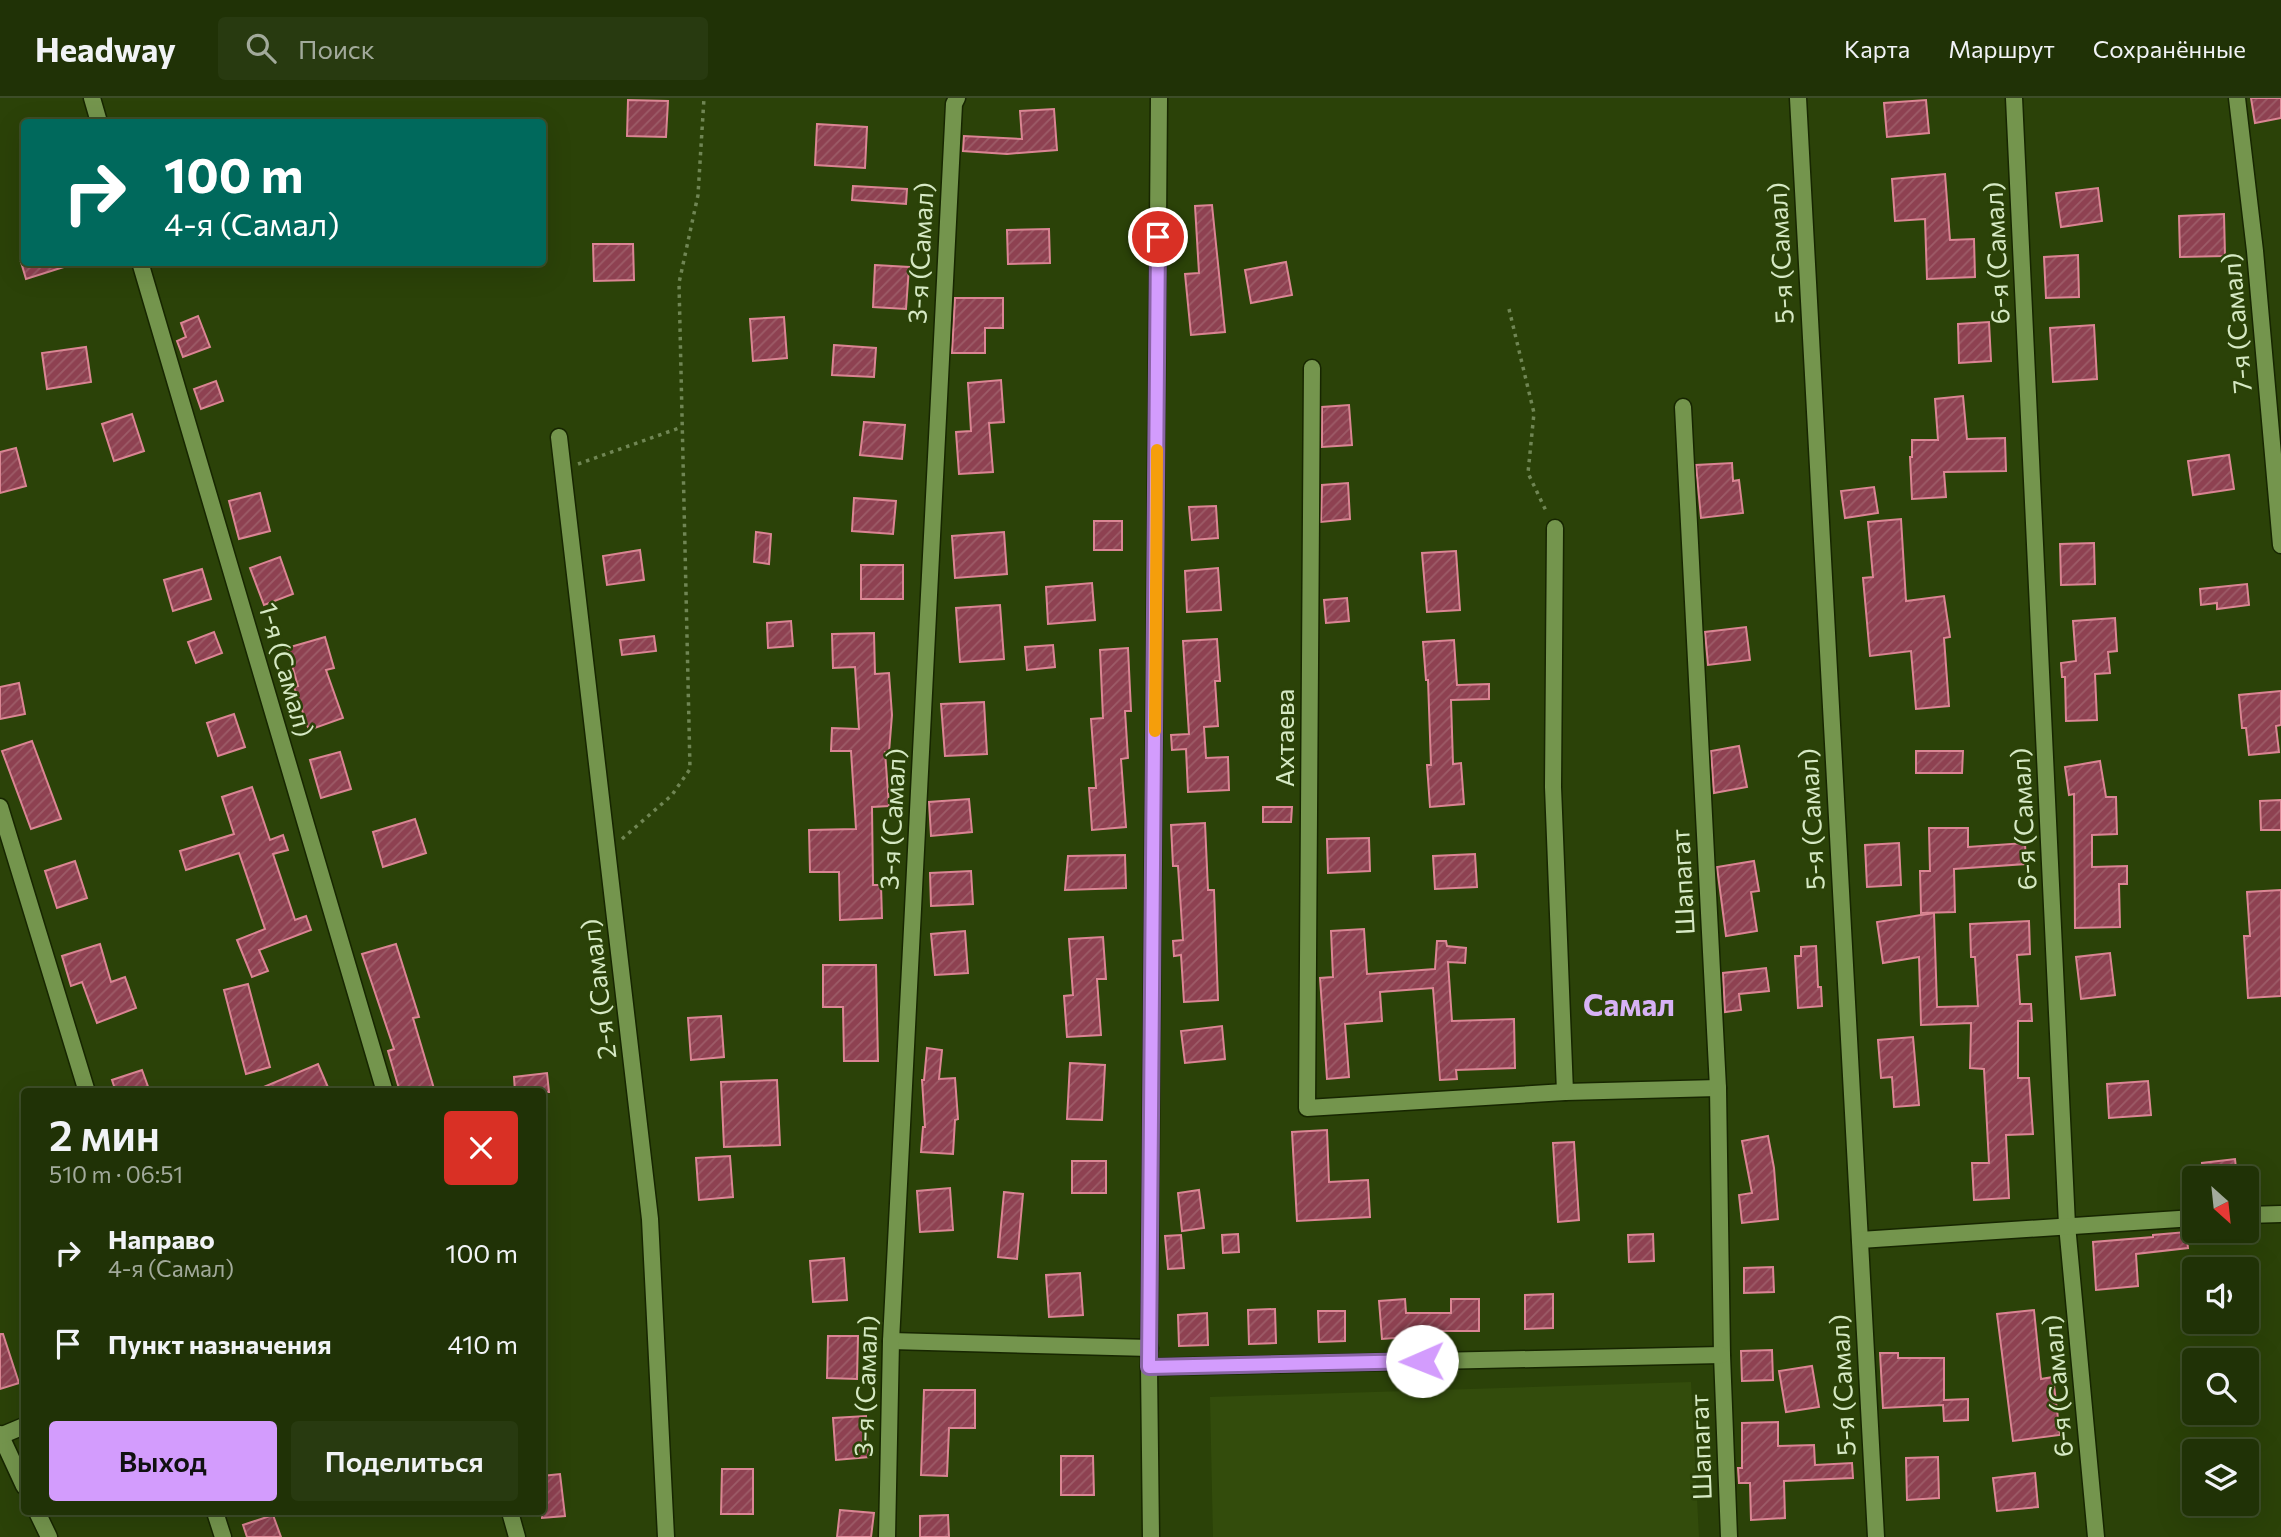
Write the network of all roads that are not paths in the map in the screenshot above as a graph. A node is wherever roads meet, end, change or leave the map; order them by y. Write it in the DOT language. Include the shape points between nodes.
graph roads {
  1 [pos="92,98"];
  2 [pos="1159,98"];
  3 [pos="1798,98"];
  4 [pos="2014,98"];
  5 [pos="2237,98"];
  6 [pos="956,101"];
  7 [pos="98,119"];
  8 [pos="141,266"];
  9 [pos="1312,368"];
  10 [pos="1683,407"];
  11 [pos="559,437"];
  12 [pos="1555,528"];
  13 [pos="2281,545"];
  14 [pos="0,807"];
  15 [pos="86,1088"];
  16 [pos="384,1088"];
  17 [pos="1718,1088"];
  18 [pos="1565,1092"];
  19 [pos="2281,1213"];
  20 [pos="2259,1214"];
  21 [pos="2182,1219"];
  22 [pos="2067,1225"];
  23 [pos="1860,1240"];
  24 [pos="891,1341"];
  25 [pos="1150,1348"];
  26 [pos="1722,1354"];
  27 [pos="1149,1367"];
  28 [pos="21,1427"];
  29 [pos="0,1435"];
  30 [pos="21,1480"];
  31 [pos="38,1515"];
  32 [pos="216,1515"];
  33 [pos="511,1515"];
  34 [pos="49,1537"];
  35 [pos="223,1537"];
  36 [pos="517,1537"];
  37 [pos="666,1537"];
  38 [pos="887,1537"];
  39 [pos="1151,1537"];
  40 [pos="1729,1537"];
  41 [pos="1876,1537"];
  42 [pos="2096,1537"];
  1 -- 7 [label="street"];
  2 -- 25 [label="street"];
  3 -- 23 [label="street, 5-я (Самал)"];
  4 -- 22 [label="street, 6-я (Самал)"];
  5 -- 13 [label="street, 7-я (Самал)"];
  6 -- 24 [label="street, 3-я (Самал)"];
  8 -- 16 [label="street, 1-я (Самал)"];
  9 -- 18 [label="street, Ахтаева" via="1307,1108"];
  10 -- 17 [label="street, Шапагат"];
  11 -- 37 [label="street, 2-я (Самал)" via="650,1219"];
  12 -- 18 [label="street" via="1553,787"];
  14 -- 15 [label="street"];
  17 -- 18 [label="street"];
  17 -- 26 [label="street, Шапагат"];
  19 -- 20 [label="street"];
  21 -- 22 [label="street"];
  22 -- 23 [label="street"];
  22 -- 42 [label="street, 6-я (Самал)"];
  23 -- 41 [label="street, 5-я (Самал)"];
  24 -- 25 [label="street"];
  24 -- 38 [label="street, 3-я (Самал)"];
  25 -- 27 [label="street"];
  26 -- 27 [label="street, Шапагат"];
  26 -- 40 [label="street, Шапагат"];
  27 -- 39 [label="street"];
  28 -- 29 [label="street"];
  29 -- 30 [label="street"];
  31 -- 34 [label="street"];
  32 -- 35 [label="street"];
  33 -- 36 [label="street"];
}
